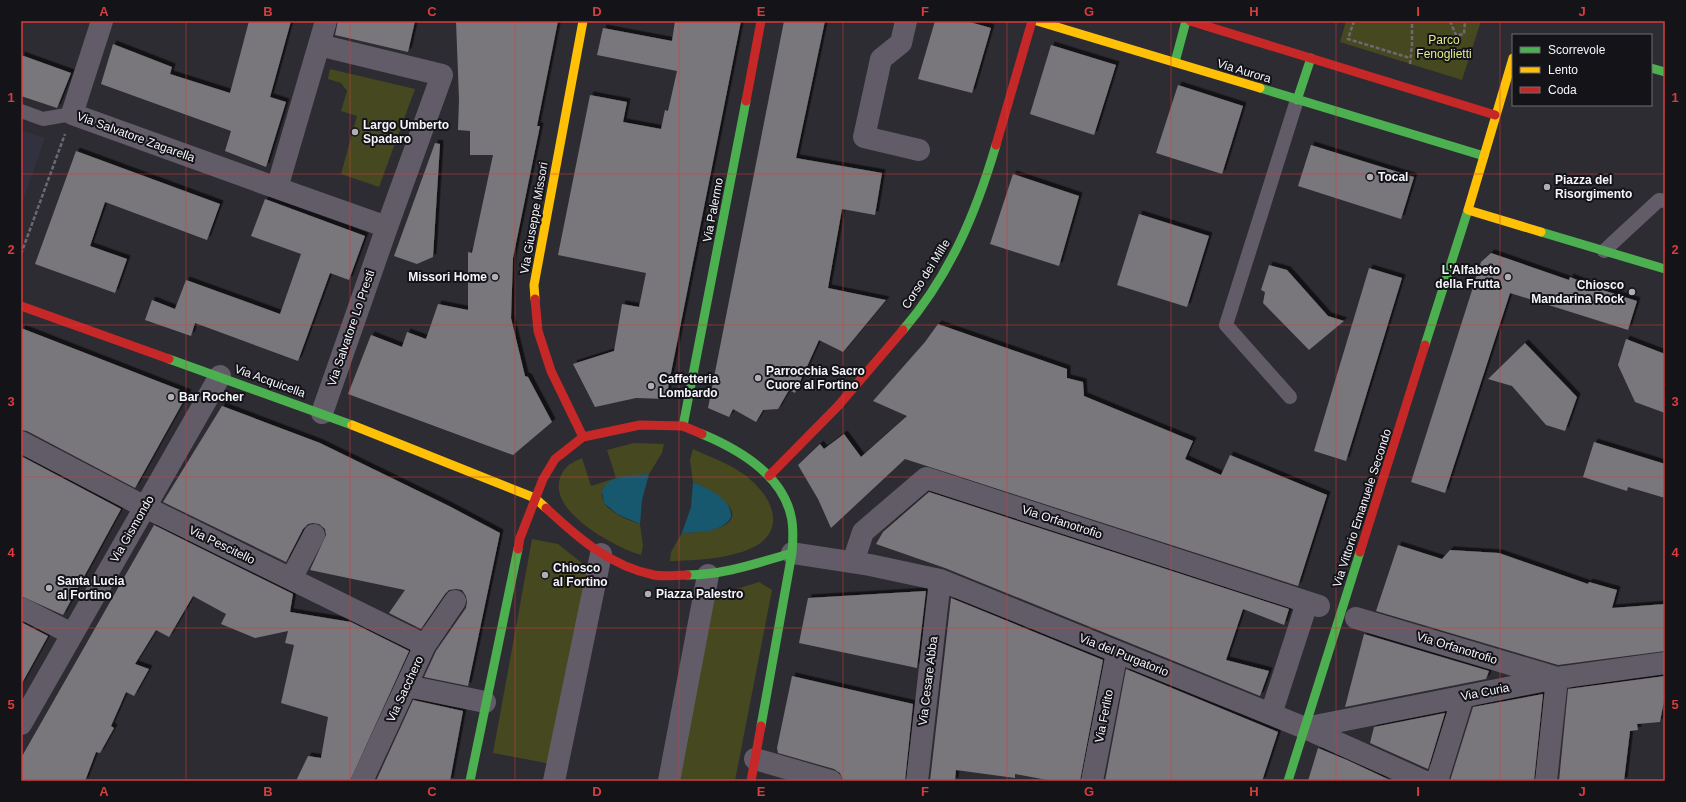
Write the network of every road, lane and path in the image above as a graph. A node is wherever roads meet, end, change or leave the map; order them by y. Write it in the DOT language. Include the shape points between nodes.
graph roads {
  1 [pos="102,21"];
  2 [pos="583,21"];
  3 [pos="761,21"];
  4 [pos="906,21"];
  5 [pos="1032,21"];
  6 [pos="1037,21"];
  7 [pos="1186,21"];
  8 [pos="1190,21"];
  9 [pos="1354,21"];
  10 [pos="1412,21"];
  11 [pos="1450,21"];
  12 [pos="1466,21"];
  13 [pos="323,32"];
  14 [pos="1310,58"];
  15 [pos="1410,58"];
  16 [pos="1512,61"];
  17 [pos="1174,62"];
  18 [pos="1410,64"];
  19 [pos="1652,68"];
  20 [pos="1665,72"];
  21 [pos="1297,100"];
  22 [pos="21,111"];
  23 [pos="72,114"];
  24 [pos="1495,115"];
  25 [pos="919,150"];
  26 [pos="1484,156"];
  27 [pos="277,188"];
  28 [pos="1665,201"];
  29 [pos="1468,210"];
  30 [pos="384,235"];
  31 [pos="1604,251"];
  32 [pos="21,254"];
  33 [pos="1665,269"];
  34 [pos="21,306"];
  35 [pos="220,376"];
  36 [pos="1290,397"];
  37 [pos="322,413"];
  38 [pos="683,426"];
  39 [pos="583,438"];
  40 [pos="21,442"];
  41 [pos="769,476"];
  42 [pos="535,498"];
  43 [pos="145,507"];
  44 [pos="314,535"];
  45 [pos="792,553"];
  46 [pos="601,554"];
  47 [pos="853,562"];
  48 [pos="708,575"];
  49 [pos="291,579"];
  50 [pos="940,580"];
  51 [pos="454,601"];
  52 [pos="21,608"];
  53 [pos="1356,618"];
  54 [pos="72,634"];
  55 [pos="425,645"];
  56 [pos="1117,652"];
  57 [pos="1665,663"];
  58 [pos="1557,678"];
  59 [pos="406,686"];
  60 [pos="1463,697"];
  61 [pos="475,700"];
  62 [pos="1271,714"];
  63 [pos="21,724"];
  64 [pos="1305,728"];
  65 [pos="765,762"];
  66 [pos="362,781"];
  67 [pos="470,781"];
  68 [pos="554,781"];
  69 [pos="669,781"];
  70 [pos="751,781"];
  71 [pos="831,781"];
  72 [pos="917,781"];
  73 [pos="1092,781"];
  74 [pos="1288,781"];
  75 [pos="1423,781"];
  76 [pos="1437,781"];
  77 [pos="1546,781"];
  1 -- 23 [label="street, Via Salvatore Zagarella"];
  2 -- 39 [label="main road, Via Giuseppe Missori" via="534,285 538,332 551,371"];
  3 -- 38 [label="main road, Via Palermo"];
  4 -- 25 [label="street" via="901,43 881,59 864,137"];
  5 -- 41 [label="main road, Corso dei Mille" via="982,192 953,258 914,317 838,406"];
  6 -- 17 [label="main road, Via Aurora"];
  7 -- 17 [label="main road"];
  8 -- 14 [label="main road"];
  9 -- 15 [label="path" via="1348,39"];
  10 -- 15 [label="path"];
  11 -- 12 [label="path" via="1456,35 1464,34"];
  13 -- 27 [label="street"];
  13 -- 30 [label="street, Via Salvatore Lo Presti" via="442,75"];
  14 -- 21 [label="main road"];
  14 -- 24 [label="main road"];
  15 -- 18 [label="path"];
  16 -- 24 [label="main road, Via Vittorio Emanuele Secondo"];
  17 -- 21 [label="main road, Via Aurora"];
  19 -- 20 [label="main road"];
  21 -- 26 [label="main road, Via Aurora"];
  21 -- 36 [label="lane" via="1226,325"];
  22 -- 23 [label="lane" via="43,119"];
  23 -- 27 [label="street, Via Salvatore Zagarella"];
  23 -- 32 [label="path"];
  24 -- 26 [label="main road, Via Vittorio Emanuele Secondo"];
  26 -- 29 [label="main road, Via Vittorio Emanuele Secondo"];
  27 -- 30 [label="street, Via Salvatore Zagarella"];
  28 -- 31 [label="lane" via="1659,200"];
  29 -- 31 [label="main road"];
  29 -- 64 [label="main road, Via Vittorio Emanuele Secondo"];
  30 -- 37 [label="street, Via Salvatore Lo Presti"];
  31 -- 33 [label="main road"];
  34 -- 35 [label="main road, Via Acquicella"];
  35 -- 37 [label="main road, Via Acquicella"];
  35 -- 43 [label="street, Via Gismondo"];
  37 -- 42 [label="main road, Via Acquicella"];
  38 -- 39 [label="main road" via="640,426 610,430"];
  38 -- 41 [label="main road" via="739,452"];
  39 -- 42 [label="main road" via="555,459"];
  40 -- 43 [label="street, Via Pescitello"];
  41 -- 45 [label="main road" via="784,497 791,516"];
  42 -- 46 [label="main road" via="578,538"];
  42 -- 61 [label="main road" via="520,538"];
  43 -- 49 [label="street, Via Pescitello"];
  43 -- 54 [label="street, Via Gismondo"];
  44 -- 49 [label="street"];
  45 -- 47 [label="street, Via del Purgatorio"];
  45 -- 48 [label="main road"];
  45 -- 65 [label="main road"];
  46 -- 48 [label="main road" via="629,568 655,575"];
  46 -- 68 [label="street"];
  47 -- 50 [label="street, Via del Purgatorio"];
  47 -- 62 [label="street, Via Orfanotrofio" via="863,532 926,478 1313,605"];
  48 -- 69 [label="street"];
  49 -- 55 [label="street, Via Pescitello"];
  50 -- 56 [label="street, Via del Purgatorio"];
  50 -- 72 [label="street, Via Cesare Abba"];
  51 -- 55 [label="street, Via Sacchero"];
  52 -- 54 [label="street"];
  53 -- 58 [label="street, Via Orfanotrofio"];
  54 -- 63 [label="street, Via Gismondo"];
  55 -- 59 [label="street, Via Sacchero"];
  56 -- 62 [label="street, Via del Purgatorio"];
  56 -- 73 [label="street, Via Ferlito"];
  57 -- 58 [label="street, Via Curia"];
  58 -- 60 [label="street, Via Curia"];
  58 -- 77 [label="street"];
  59 -- 61 [label="street"];
  59 -- 66 [label="street, Via Sacchero"];
  60 -- 64 [label="street, Via Curia"];
  60 -- 76 [label="street"];
  61 -- 67 [label="main road"];
  62 -- 64 [label="street, Via del Purgatorio"];
  64 -- 74 [label="main road, Via Vittorio Emanuele Secondo"];
  64 -- 75 [label="street, Via del Purgatorio"];
  65 -- 70 [label="main road"];
  65 -- 71 [label="street"];
}
